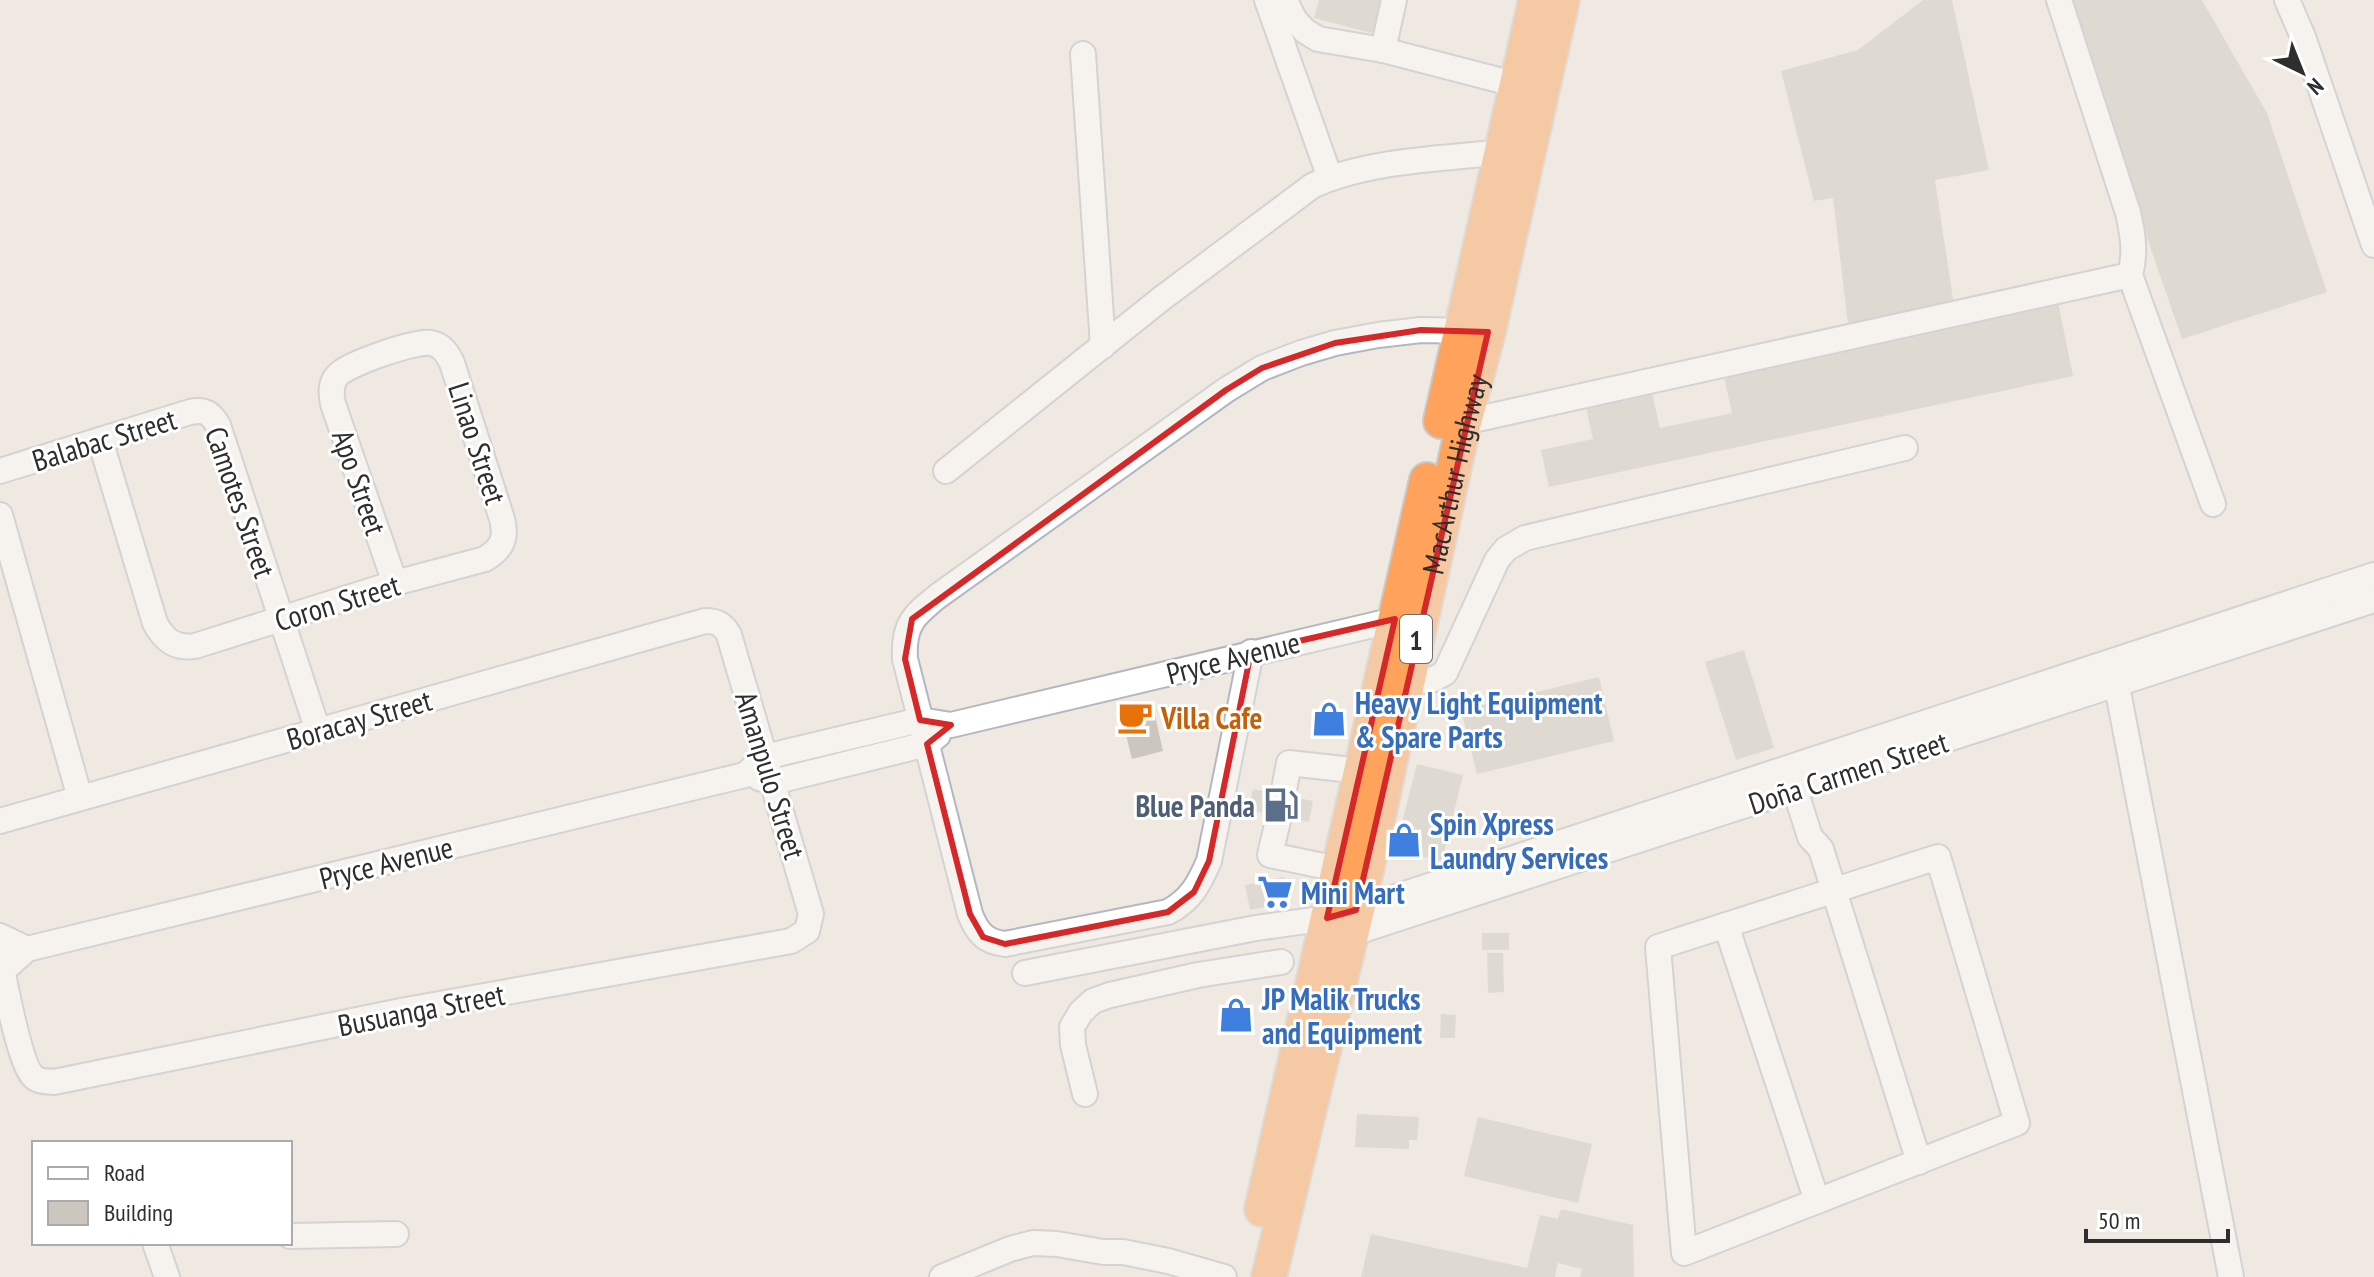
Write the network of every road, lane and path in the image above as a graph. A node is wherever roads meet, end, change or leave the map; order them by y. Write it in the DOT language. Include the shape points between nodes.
graph roads {
  1 [pos="1267,0"];
  2 [pos="1285,0"];
  3 [pos="1394,0"];
  4 [pos="1536,0"];
  5 [pos="1562,0"];
  6 [pos="2059,0"];
  7 [pos="2287,0"];
  8 [pos="1383,50"];
  9 [pos="1083,54"];
  10 [pos="1518,85"];
  11 [pos="1503,152"];
  12 [pos="1330,178"];
  13 [pos="2374,245"];
  14 [pos="2130,275"];
  15 [pos="1475,331"];
  16 [pos="1103,346"];
  17 [pos="333,381"];
  18 [pos="1462,401"];
  19 [pos="208,412"];
  20 [pos="100,440"];
  21 [pos="1905,448"];
  22 [pos="0,471"];
  23 [pos="946,471"];
  24 [pos="2213,504"];
  25 [pos="0,515"];
  26 [pos="504,542"];
  27 [pos="2374,575"];
  28 [pos="395,583"];
  29 [pos="2374,600"];
  30 [pos="1408,616"];
  31 [pos="282,619"];
  32 [pos="718,622"];
  33 [pos="1251,652"];
  34 [pos="2114,673"];
  35 [pos="1408,682"];
  36 [pos="920,720"];
  37 [pos="951,725"];
  38 [pos="318,731"];
  39 [pos="927,744"];
  40 [pos="765,757"];
  41 [pos="1361,771"];
  42 [pos="745,775"];
  43 [pos="1798,777"];
  44 [pos="773,782"];
  45 [pos="80,798"];
  46 [pos="0,821"];
  47 [pos="1338,869"];
  48 [pos="1834,891"];
  49 [pos="1726,925"];
  50 [pos="1339,926"];
  51 [pos="807,931"];
  52 [pos="0,936"];
  53 [pos="27,949"];
  54 [pos="1281,962"];
  55 [pos="1,968"];
  56 [pos="1025,973"];
  57 [pos="1085,1094"];
  58 [pos="1919,1162"];
  59 [pos="1817,1201"];
  60 [pos="396,1234"];
  61 [pos="292,1236"];
  62 [pos="156,1245"];
  63 [pos="167,1277"];
  64 [pos="942,1277"];
  65 [pos="1224,1277"];
  66 [pos="1247,1277"];
  67 [pos="1269,1277"];
  68 [pos="2231,1277"];
  1 -- 12 [label="street"];
  2 -- 8 [label="street" via="1294,19 1318,39"];
  3 -- 8 [label="street"];
  4 -- 10 [label="highway, MacArthur Highway / 1"];
  5 -- 15 [label="highway, MacArthur Highway / 1"];
  6 -- 14 [label="street" via="2128,213 2134,258"];
  7 -- 13 [label="street"];
  8 -- 10 [label="street"];
  9 -- 16 [label="street"];
  10 -- 11 [label="highway, MacArthur Highway / 1"];
  11 -- 12 [label="street"];
  11 -- 15 [label="highway, MacArthur Highway / 1"];
  12 -- 16 [label="street" via="1266,219"];
  14 -- 18 [label="street"];
  14 -- 24 [label="street"];
  15 -- 18 [label="highway, MacArthur Highway / 1"];
  15 -- 36 [label="street" via="1378,335 1301,353 1226,390 912,619 905,659"];
  16 -- 23 [label="street"];
  17 -- 26 [label="street, Linao Street" via="345,369 417,344 442,348 452,363 502,519"];
  17 -- 28 [label="street, Apo Street" via="333,404"];
  18 -- 30 [label="highway, MacArthur Highway / 1"];
  19 -- 20 [label="street, Balabac Street" via="201,409"];
  19 -- 31 [label="street, Camotes Street" via="218,425"];
  20 -- 22 [label="street, Balabac Street"];
  20 -- 31 [label="street, Coron Street" via="150,611 167,640 195,646"];
  21 -- 35 [label="street" via="1525,538 1497,560 1445,673"];
  25 -- 45 [label="street"];
  26 -- 28 [label="street, Coron Street" via="485,559"];
  27 -- 34 [label="street, Doña Carmen Street"];
  28 -- 31 [label="street, Coron Street"];
  29 -- 34 [label="street, Doña Carmen Street"];
  30 -- 33 [label="street, Pryce Avenue"];
  30 -- 35 [label="highway, MacArthur Highway / 1"];
  30 -- 41 [label="highway, MacArthur Highway / 1"];
  31 -- 38 [label="street, Camotes Street"];
  32 -- 38 [label="street, Boracay Street" via="705,621"];
  32 -- 40 [label="street, Amanpulo Street" via="729,635"];
  33 -- 37 [label="street, Pryce Avenue"];
  33 -- 39 [label="street" via="1209,861 1194,892 1168,912 1005,944 983,937 970,914"];
  34 -- 43 [label="street, Doña Carmen Street"];
  34 -- 68 [label="street"];
  35 -- 50 [label="highway, MacArthur Highway / 1"];
  36 -- 37 [label="street, Pryce Avenue"];
  36 -- 39 [label="street"];
  36 -- 40 [label="street, Pryce Avenue"];
  37 -- 39 [label="street, Pryce Avenue"];
  38 -- 45 [label="street, Boracay Street"];
  39 -- 44 [label="street, Pryce Avenue"];
  40 -- 42 [label="street, Pryce Avenue"];
  40 -- 44 [label="street, Amanpulo Street"];
  41 -- 47 [label="highway, MacArthur Highway / 1"];
  41 -- 47 [label="street" via="1289,763 1270,855"];
  42 -- 44 [label="street, Pryce Avenue"];
  42 -- 53 [label="street, Pryce Avenue"];
  43 -- 48 [label="street" via="1823,833 1821,849"];
  43 -- 50 [label="street, Doña Carmen Street"];
  44 -- 51 [label="street, Amanpulo Street" via="811,908"];
  45 -- 46 [label="street, Boracay Street"];
  47 -- 50 [label="highway, MacArthur Highway / 1"];
  48 -- 49 [label="street"];
  48 -- 58 [label="street"];
  48 -- 58 [label="street" via="1938,857 2017,1123"];
  49 -- 59 [label="street"];
  49 -- 59 [label="street" via="1658,947 1684,1253"];
  50 -- 56 [label="street, Doña Carmen Street" via="1256,928"];
  50 -- 66 [label="highway, MacArthur Highway / 1"];
  50 -- 67 [label="highway, MacArthur Highway / 1"];
  51 -- 55 [label="street, Busuanga Street" via="791,941 406,1010 54,1082 34,1078 24,1063"];
  52 -- 53 [label="street"];
  53 -- 55 [label="street"];
  54 -- 57 [label="street" via="1198,975 1093,1001 1072,1027"];
  58 -- 59 [label="street"];
  60 -- 61 [label="street"];
  62 -- 63 [label="street"];
  64 -- 65 [label="street" via="1033,1243 1123,1252"];
}
